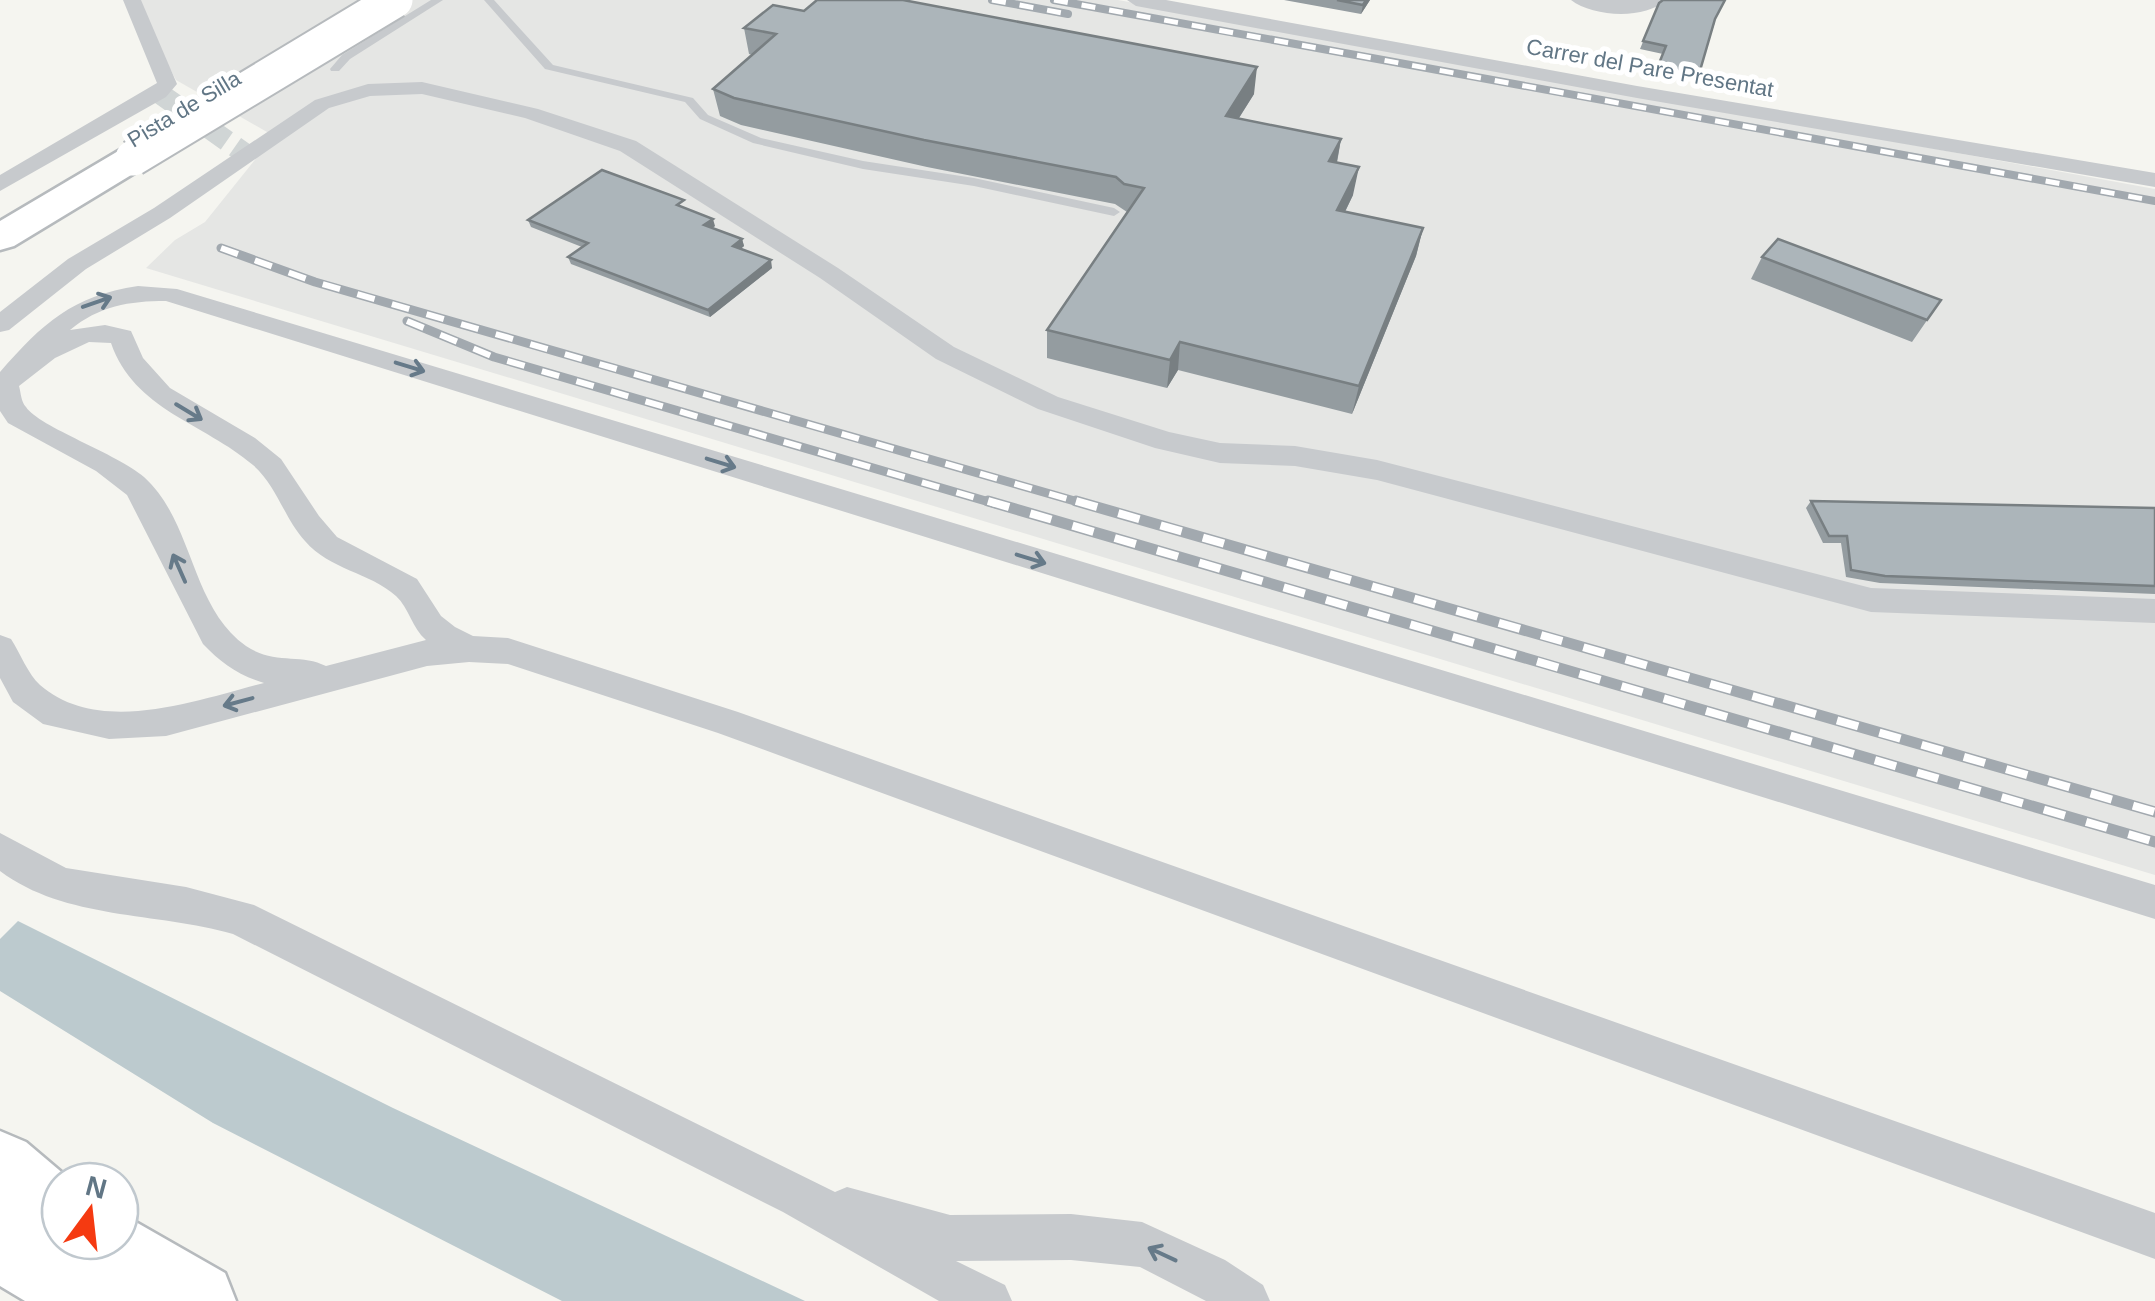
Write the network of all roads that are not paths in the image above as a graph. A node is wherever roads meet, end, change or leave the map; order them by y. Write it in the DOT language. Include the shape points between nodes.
graph roads {
  1 [pos="132,0"];
  2 [pos="368,0"];
  3 [pos="396,0"];
  4 [pos="438,0"];
  5 [pos="489,0"];
  6 [pos="1136,0"];
  7 [pos="1580,0"];
  8 [pos="1657,0"];
  9 [pos="335,69"];
  10 [pos="122,156"];
  11 [pos="2155,180"];
  12 [pos="0,184"];
  13 [pos="1114,212"];
  14 [pos="13,214"];
  15 [pos="0,238"];
  16 [pos="0,248"];
  17 [pos="0,324"];
  18 [pos="3,386"];
  19 [pos="421,605"];
  20 [pos="2155,611"];
  21 [pos="0,648"];
  22 [pos="469,649"];
  23 [pos="371,666"];
  24 [pos="0,850"];
  25 [pos="2155,902"];
  26 [pos="0,1168"];
  27 [pos="799,1196"];
  28 [pos="40,1203"];
  29 [pos="2155,1236"];
  30 [pos="0,1243"];
  31 [pos="128,1261"];
  32 [pos="100,1301"];
  33 [pos="197,1301"];
  34 [pos="989,1301"];
  35 [pos="1247,1301"];
  1 -- 12 [label="street" via="168,84"];
  2 -- 10 [label="highway, Pista de Silla"];
  3 -- 10 [label="highway, bridge"];
  4 -- 9 [label="lane"];
  5 -- 13 [label="lane" via="549,67 689,100 704,117 758,141"];
  6 -- 11 [label="street, Carrer del Pare Presentat"];
  7 -- 8 [label="street" via="1630,8"];
  10 -- 14 [label="highway, Pista de Silla"];
  14 -- 15 [label="highway, Pista de Silla"];
  14 -- 16 [label="highway"];
  17 -- 20 [label="street" via="77,264 322,104 368,90 422,88 531,112 628,146 945,353 1103,423 1220,453 1296,456 1377,470 1871,600"];
  18 -- 19 [label="street, one-way" via="80,333 122,336 133,362 165,397 264,458 330,549 398,582"];
  23 -- 18 [label="street, one-way" via="292,676 232,655 208,632 151,506 132,483 18,418"];
  18 -- 25 [label="street, one-way" via="51,330 84,306 134,293 184,298"];
  19 -- 22 [label="street" via="430,626"];
  19 -- 23 [label="street" via="409,633"];
  23 -- 21 [label="street, one-way" via="166,722 109,725 56,714 25,692"];
  22 -- 23 [label="street"];
  22 -- 29 [label="street" via="508,652 726,722"];
  24 -- 27 [label="street" via="20,867 74,890 240,918"];
  26 -- 28 [label="highway"];
  27 -- 34 [label="street"];
  35 -- 27 [label="street, one-way" via="1142,1246 1072,1237 950,1238"];
  30 -- 32 [label="highway"];
  31 -- 33 [label="highway"];
}
